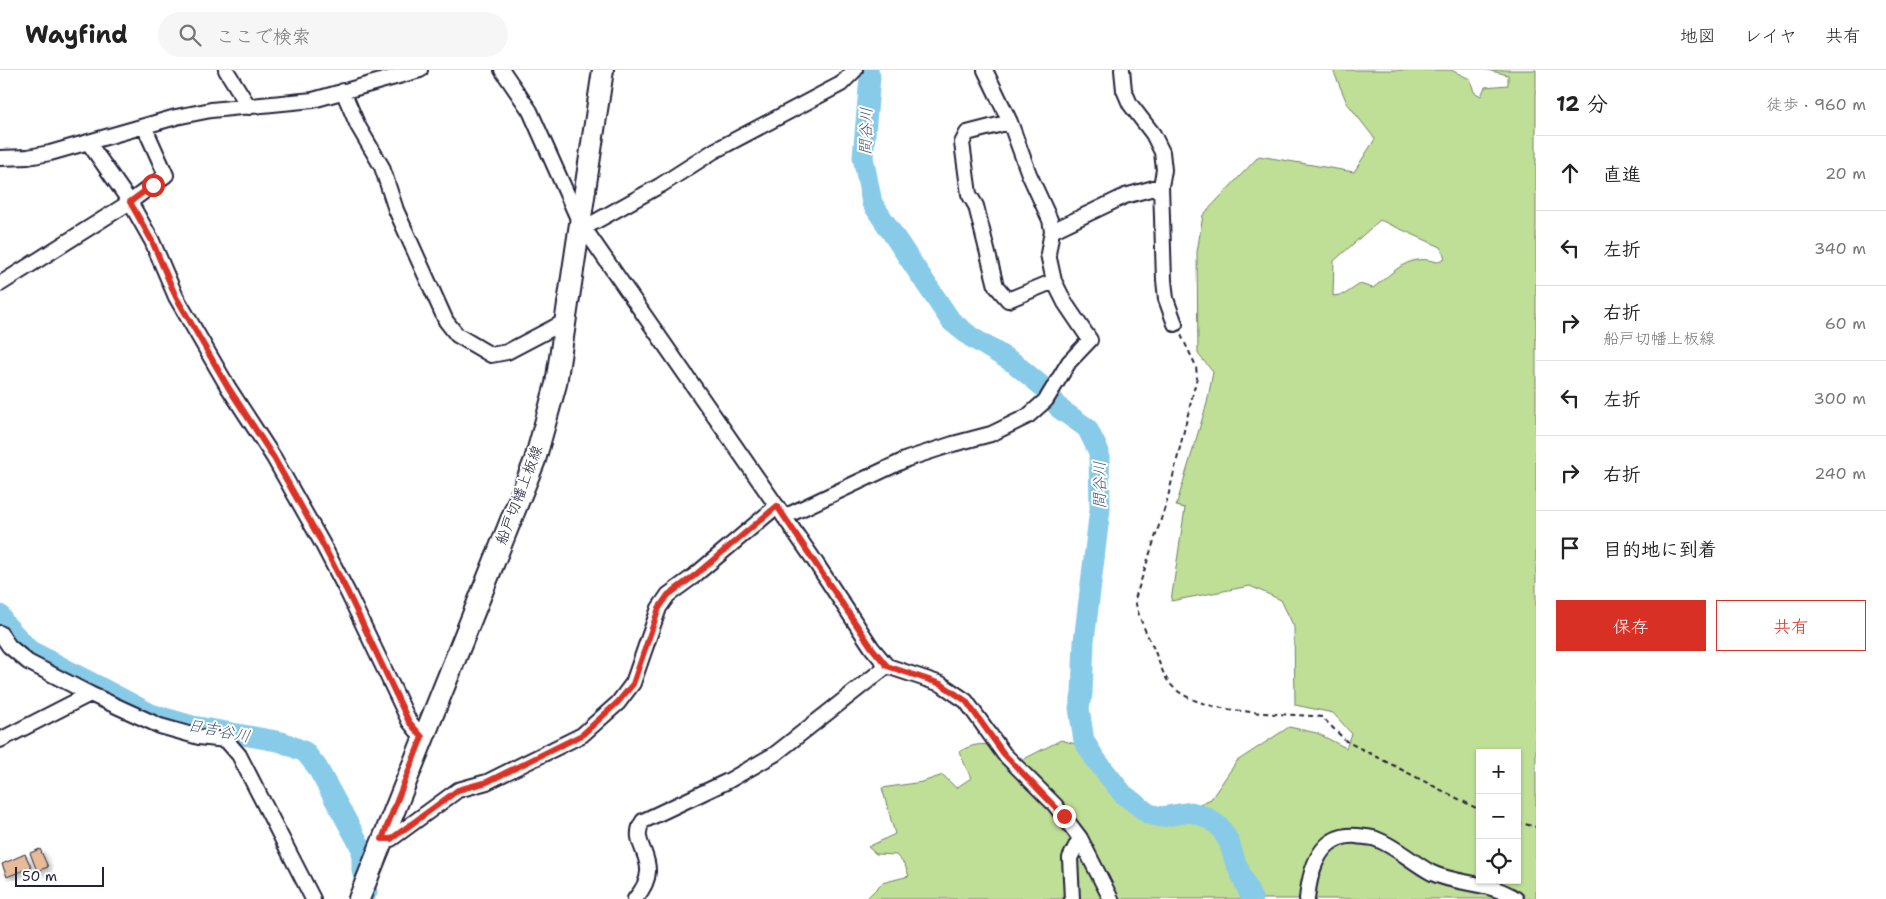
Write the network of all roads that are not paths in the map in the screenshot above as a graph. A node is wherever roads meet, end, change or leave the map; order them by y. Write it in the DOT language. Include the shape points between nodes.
graph roads {
  1 [pos="226,70"];
  2 [pos="420,70"];
  3 [pos="502,70"];
  4 [pos="603,70"];
  5 [pos="856,70"];
  6 [pos="985,70"];
  7 [pos="1122,70"];
  8 [pos="343,91"];
  9 [pos="249,107"];
  10 [pos="1010,122"];
  11 [pos="144,126"];
  12 [pos="88,142"];
  13 [pos="0,158"];
  14 [pos="1161,186"];
  15 [pos="130,202"];
  16 [pos="582,224"];
  17 [pos="1052,231"];
  18 [pos="3,278"];
  19 [pos="1054,282"];
  20 [pos="566,322"];
  21 [pos="1175,324"];
  22 [pos="780,511"];
  23 [pos="0,632"];
  24 [pos="887,666"];
  25 [pos="90,694"];
  26 [pos="422,737"];
  27 [pos="0,740"];
  28 [pos="1080,838"];
  29 [pos="382,839"];
  30 [pos="363,889"];
  31 [pos="314,899"];
  32 [pos="635,899"];
  33 [pos="1072,899"];
  34 [pos="1112,899"];
  35 [pos="1307,899"];
  36 [pos="1516,899"];
  1 -- 9 [label="street"];
  2 -- 8 [label="street"];
  3 -- 16 [label="street" via="530,111"];
  4 -- 16 [label="main road, 船戸切幡上板線"];
  5 -- 16 [label="street" via="841,84 714,151 661,185"];
  6 -- 10 [label="street"];
  7 -- 14 [label="street" via="1124,90 1130,104 1162,152 1164,170"];
  8 -- 9 [label="street" via="313,100"];
  8 -- 20 [label="street" via="358,126 382,167 396,210 442,312 457,334 491,355 508,352"];
  9 -- 11 [label="street" via="211,110"];
  10 -- 17 [label="street"];
  10 -- 19 [label="street" via="966,134 962,142 969,194 976,206 996,286 1008,300"];
  11 -- 12 [label="street"];
  11 -- 15 [label="street" via="166,175"];
  12 -- 13 [label="street" via="28,157"];
  12 -- 15 [label="street"];
  14 -- 17 [label="street" via="1125,196"];
  14 -- 21 [label="street" via="1165,289"];
  15 -- 18 [label="street"];
  15 -- 26 [label="street" via="152,241 176,297 322,543 409,722"];
  16 -- 20 [label="main road, 船戸切幡上板線"];
  16 -- 22 [label="street"];
  17 -- 19 [label="street" via="1048,254"];
  19 -- 22 [label="street" via="1090,340 1069,362 1049,395 1028,416 991,434 907,459"];
  20 -- 26 [label="main road, 船戸切幡上板線" via="556,384 534,460"];
  22 -- 24 [label="street"];
  22 -- 29 [label="street" via="668,595 659,608 633,684 582,735 487,782 458,790 391,839"];
  23 -- 25 [label="street" via="9,646 28,662"];
  24 -- 28 [label="street" via="941,684 966,701 1004,754 1056,805"];
  24 -- 32 [label="street" via="775,754 728,782 643,821 639,827 639,840 650,867 645,888"];
  25 -- 27 [label="street"];
  25 -- 31 [label="street" via="160,726 198,737 226,740 239,755"];
  26 -- 29 [label="main road, 船戸切幡上板線"];
  28 -- 33 [label="street" via="1070,858"];
  28 -- 34 [label="street"];
  29 -- 30 [label="main road, 船戸切幡上板線"];
  35 -- 36 [label="street" via="1310,877 1318,856 1330,841 1353,836 1375,838 1433,874 1490,887"];
}
